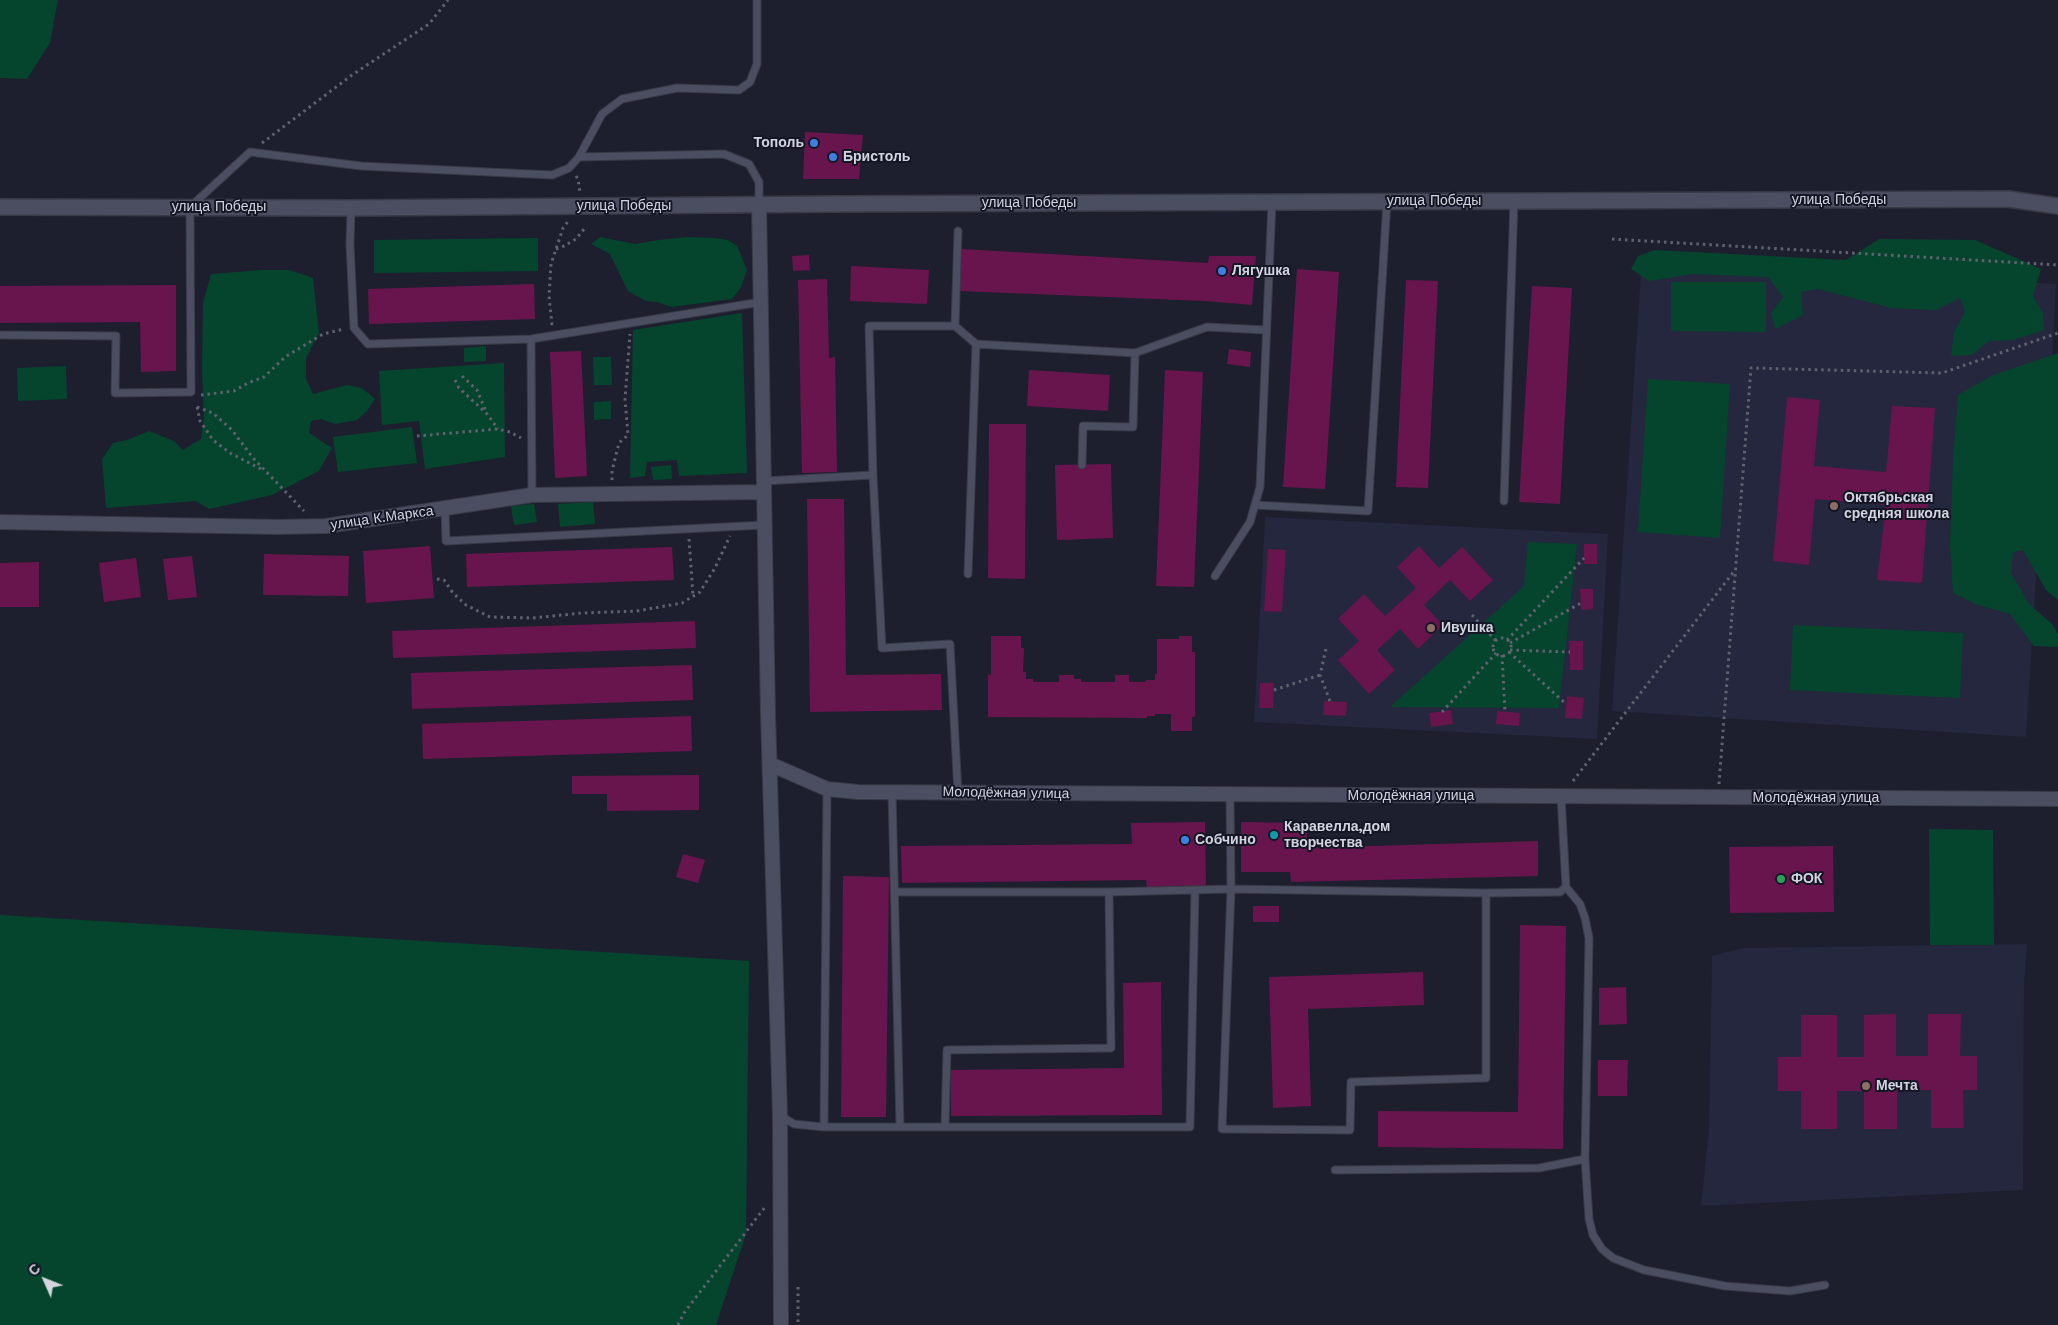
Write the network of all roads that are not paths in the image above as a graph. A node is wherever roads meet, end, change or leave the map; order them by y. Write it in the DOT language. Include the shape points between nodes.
graph roads {
  1 [pos="756,0"];
  2 [pos="579,157"];
  3 [pos="1387,201"];
  4 [pos="1514,201"];
  5 [pos="1272,202"];
  6 [pos="759,204"];
  7 [pos="2058,206"];
  8 [pos="0,207"];
  9 [pos="190,207"];
  10 [pos="351,208"];
  11 [pos="958,231"];
  12 [pos="761,302"];
  13 [pos="955,326"];
  14 [pos="1266,330"];
  15 [pos="0,335"];
  16 [pos="531,339"];
  17 [pos="976,344"];
  18 [pos="1135,353"];
  19 [pos="1082,465"];
  20 [pos="873,475"];
  21 [pos="763,486"];
  22 [pos="532,495"];
  23 [pos="1504,502"];
  24 [pos="1255,505"];
  25 [pos="445,509"];
  26 [pos="0,522"];
  27 [pos="764,524"];
  28 [pos="968,574"];
  29 [pos="1215,576"];
  30 [pos="770,764"];
  31 [pos="827,789"];
  32 [pos="892,792"];
  33 [pos="958,793"];
  34 [pos="1230,796"];
  35 [pos="1561,796"];
  36 [pos="2058,799"];
  37 [pos="1566,887"];
  38 [pos="1231,889"];
  39 [pos="1195,890"];
  40 [pos="895,892"];
  41 [pos="1109,892"];
  42 [pos="1486,893"];
  43 [pos="780,1116"];
  44 [pos="824,1127"];
  45 [pos="900,1127"];
  46 [pos="945,1127"];
  47 [pos="1585,1159"];
  48 [pos="1335,1170"];
  49 [pos="1825,1285"];
  50 [pos="781,1325"];
  1 -- 2 [label="lane" via="758,64 750,82 739,90 677,88 622,98 602,114"];
  2 -- 6 [label="lane" via="724,154 749,164 759,182"];
  2 -- 9 [label="lane" via="569,168 552,175 361,166 250,152"];
  3 -- 4 [label="street, улица Победы"];
  3 -- 5 [label="street, улица Победы"];
  3 -- 24 [label="lane" via="1368,511"];
  4 -- 7 [label="street, улица Победы" via="2008,199"];
  4 -- 23 [label="lane"];
  5 -- 6 [label="street, улица Победы"];
  5 -- 14 [label="lane"];
  6 -- 10 [label="street, улица Победы"];
  6 -- 12 [label="street"];
  8 -- 9 [label="street, улица Победы"];
  9 -- 10 [label="street, улица Победы"];
  9 -- 15 [label="lane" via="191,392 115,393 116,336"];
  10 -- 16 [label="lane" via="354,328 368,344"];
  11 -- 13 [label="lane"];
  12 -- 16 [label="lane"];
  12 -- 21 [label="street"];
  13 -- 17 [label="lane"];
  13 -- 20 [label="lane" via="869,326"];
  14 -- 18 [label="lane" via="1207,327"];
  14 -- 24 [label="lane" via="1260,487"];
  16 -- 22 [label="lane"];
  17 -- 18 [label="lane"];
  17 -- 28 [label="lane"];
  18 -- 19 [label="lane" via="1132,427 1083,426"];
  20 -- 21 [label="lane"];
  20 -- 33 [label="lane" via="882,648 950,644"];
  21 -- 22 [label="street, улица К.Маркса"];
  21 -- 27 [label="street"];
  22 -- 25 [label="street, улица К.Маркса"];
  24 -- 29 [label="lane" via="1250,522"];
  25 -- 26 [label="street, улица К.Маркса" via="326,526"];
  25 -- 27 [label="lane" via="446,541"];
  27 -- 30 [label="street"];
  30 -- 31 [label="street, Молодёжная улица"];
  30 -- 43 [label="street"];
  31 -- 32 [label="street, Молодёжная улица"];
  31 -- 44 [label="lane"];
  32 -- 33 [label="street, Молодёжная улица"];
  32 -- 40 [label="lane"];
  33 -- 34 [label="street, Молодёжная улица"];
  34 -- 35 [label="street, Молодёжная улица"];
  34 -- 38 [label="lane"];
  35 -- 36 [label="street, Молодёжная улица"];
  35 -- 37 [label="lane"];
  37 -- 42 [label="lane" via="1560,892"];
  37 -- 47 [label="lane" via="1580,904 1589,938"];
  38 -- 39 [label="lane"];
  38 -- 42 [label="lane"];
  38 -- 42 [label="lane" via="1222,1129 1350,1130 1351,1082 1486,1078"];
  39 -- 41 [label="lane"];
  39 -- 46 [label="lane" via="1190,1127"];
  40 -- 41 [label="lane"];
  40 -- 45 [label="lane"];
  41 -- 46 [label="lane" via="1111,1048 946,1050"];
  43 -- 44 [label="lane" via="794,1124"];
  43 -- 50 [label="street"];
  44 -- 45 [label="lane"];
  45 -- 46 [label="lane"];
  47 -- 48 [label="lane" via="1539,1168"];
  47 -- 49 [label="lane" via="1593,1234 1602,1249 1614,1258 1644,1270 1726,1286 1790,1291"];
}
